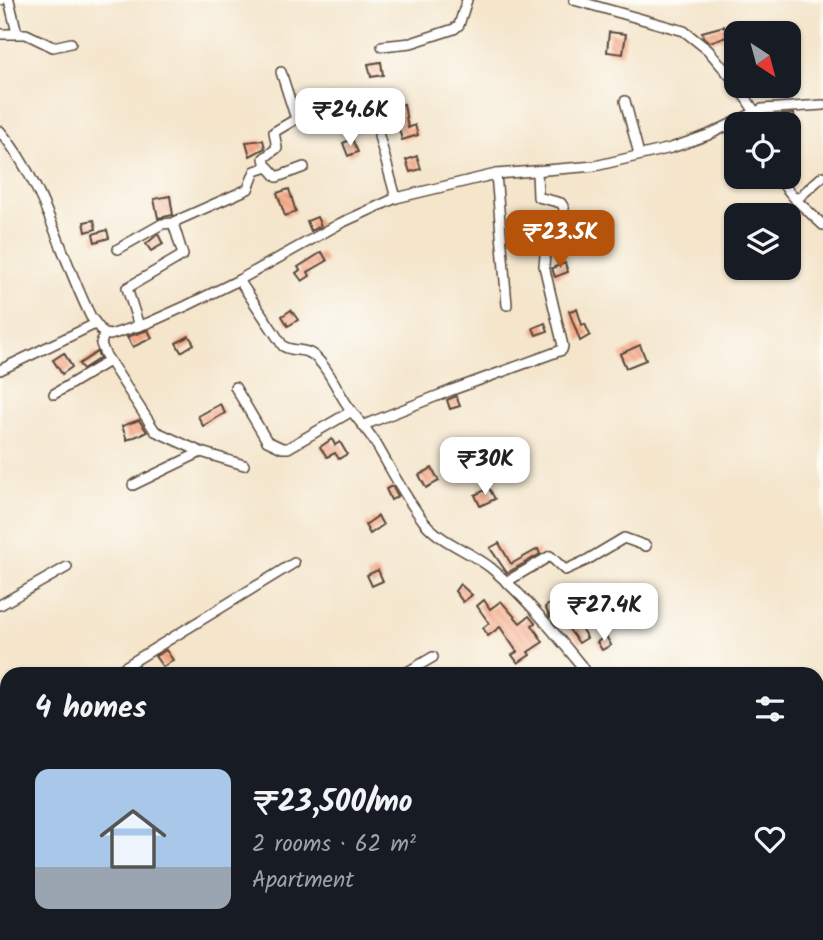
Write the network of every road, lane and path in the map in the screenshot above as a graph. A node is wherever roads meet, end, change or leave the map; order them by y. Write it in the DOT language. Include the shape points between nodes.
graph roads {
  1 [pos="9,0"];
  2 [pos="467,0"];
  3 [pos="574,0"];
  4 [pos="17,33"];
  5 [pos="0,34"];
  6 [pos="71,43"];
  7 [pos="382,47"];
  8 [pos="724,69"];
  9 [pos="281,72"];
  10 [pos="746,98"];
  11 [pos="625,101"];
  12 [pos="823,105"];
  13 [pos="755,111"];
  14 [pos="724,129"];
  15 [pos="0,131"];
  16 [pos="379,136"];
  17 [pos="639,154"];
  18 [pos="266,167"];
  19 [pos="304,167"];
  20 [pos="537,171"];
  21 [pos="496,174"];
  22 [pos="823,176"];
  23 [pos="786,189"];
  24 [pos="396,198"];
  25 [pos="796,200"];
  26 [pos="174,223"];
  27 [pos="823,225"];
  28 [pos="118,248"];
  29 [pos="239,280"];
  30 [pos="507,305"];
  31 [pos="95,324"];
  32 [pos="139,326"];
  33 [pos="104,334"];
  34 [pos="109,361"];
  35 [pos="0,370"];
  36 [pos="235,387"];
  37 [pos="54,394"];
  38 [pos="352,411"];
  39 [pos="364,425"];
  40 [pos="201,452"];
  41 [pos="244,465"];
  42 [pos="133,485"];
  43 [pos="646,546"];
  44 [pos="294,564"];
  45 [pos="67,567"];
  46 [pos="506,582"];
  47 [pos="0,605"];
  48 [pos="433,657"];
  49 [pos="125,667"];
  50 [pos="416,667"];
  51 [pos="582,667"];
  1 -- 4 [label="street"];
  2 -- 7 [label="street" via="454,29"];
  3 -- 8 [label="street" via="684,31"];
  4 -- 5 [label="street"];
  4 -- 6 [label="street" via="53,47"];
  9 -- 18 [label="street" via="296,118 274,132 277,148 264,158"];
  10 -- 13 [label="street"];
  11 -- 17 [label="street"];
  12 -- 13 [label="street"];
  14 -- 17 [label="street"];
  15 -- 31 [label="street" via="32,180"];
  16 -- 24 [label="street"];
  17 -- 20 [label="street" via="595,166"];
  18 -- 19 [label="street" via="278,177"];
  18 -- 26 [label="street" via="254,173 248,189"];
  20 -- 21 [label="street"];
  20 -- 39 [label="street" via="538,197 564,208 564,239 546,244 544,262 562,350"];
  21 -- 24 [label="street"];
  21 -- 30 [label="street"];
  22 -- 25 [label="street"];
  23 -- 25 [label="street"];
  24 -- 29 [label="street"];
  25 -- 27 [label="street"];
  26 -- 28 [label="street" via="162,224"];
  26 -- 32 [label="street" via="183,255 127,288"];
  29 -- 32 [label="street"];
  29 -- 38 [label="street" via="283,346 313,355"];
  31 -- 33 [label="street"];
  31 -- 35 [label="street"];
  32 -- 33 [label="street"];
  33 -- 34 [label="street" via="102,348"];
  34 -- 37 [label="street"];
  34 -- 40 [label="street" via="155,431"];
  36 -- 38 [label="street" via="267,441 282,448"];
  38 -- 39 [label="street"];
  39 -- 46 [label="street" via="404,494 432,530 476,556"];
  40 -- 41 [label="street"];
  40 -- 42 [label="street"];
  43 -- 46 [label="street" via="624,538 565,570 550,556"];
  44 -- 49 [label="street"];
  45 -- 47 [label="street"];
  46 -- 51 [label="street"];
  48 -- 50 [label="street"];
}
